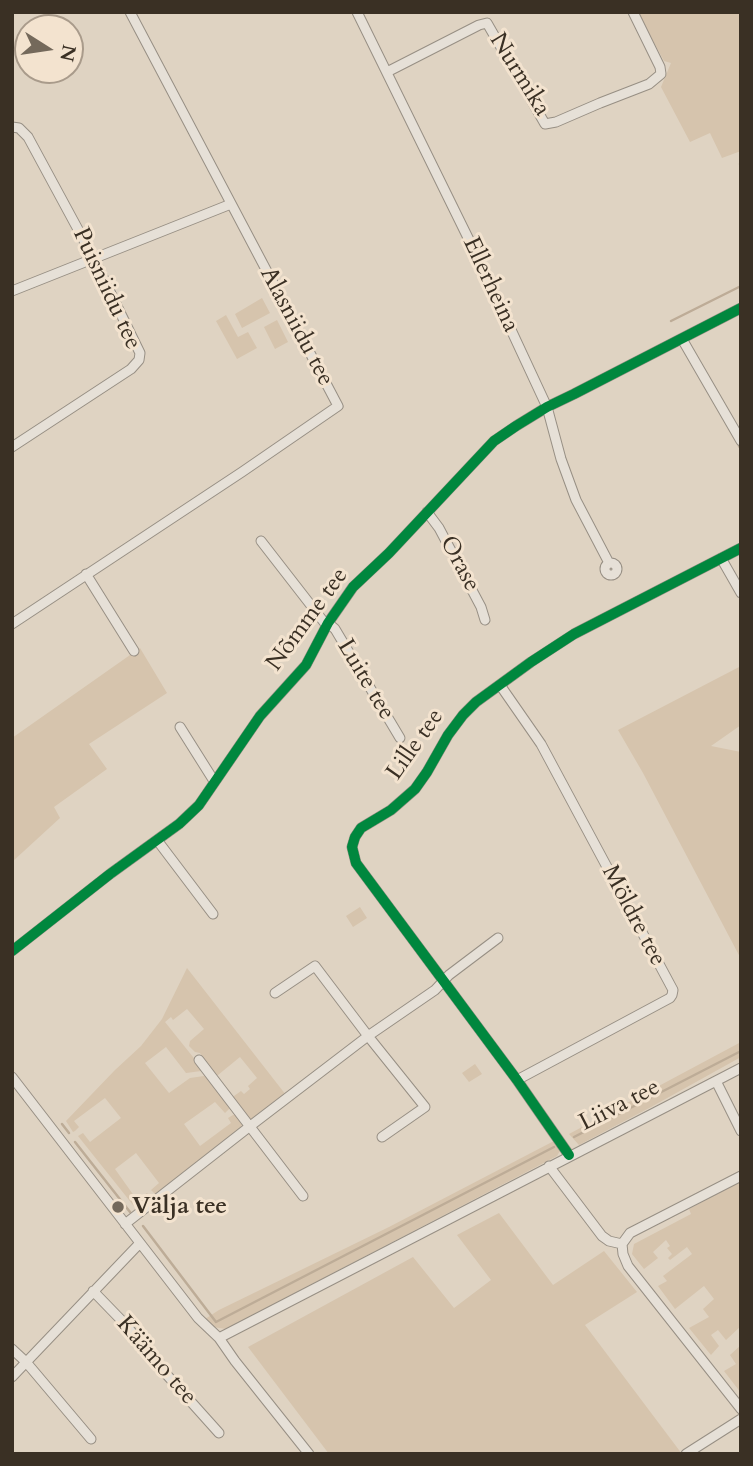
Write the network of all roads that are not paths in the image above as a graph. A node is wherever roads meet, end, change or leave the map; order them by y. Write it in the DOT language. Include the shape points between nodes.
graph roads {
  1 [pos="130,12"];
  2 [pos="357,12"];
  3 [pos="486,12"];
  4 [pos="632,12"];
  5 [pos="487,23"];
  6 [pos="387,72"];
  7 [pos="12,127"];
  8 [pos="231,204"];
  9 [pos="94,259"];
  10 [pos="12,291"];
  11 [pos="741,308"];
  12 [pos="682,339"];
  13 [pos="547,407"];
  14 [pos="741,441"];
  15 [pos="12,447"];
  16 [pos="427,512"];
  17 [pos="261,541"];
  18 [pos="741,548"];
  19 [pos="721,558"];
  20 [pos="609,563"];
  21 [pos="86,574"];
  22 [pos="741,593"];
  23 [pos="485,620"];
  24 [pos="12,624"];
  25 [pos="328,625"];
  26 [pos="134,651"];
  27 [pos="500,685"];
  28 [pos="180,727"];
  29 [pos="400,738"];
  30 [pos="214,782"];
  31 [pos="157,840"];
  32 [pos="212,914"];
  33 [pos="498,938"];
  34 [pos="12,951"];
  35 [pos="443,982"];
  36 [pos="275,993"];
  37 [pos="368,1037"];
  38 [pos="199,1060"];
  39 [pos="741,1068"];
  40 [pos="12,1077"];
  41 [pos="517,1080"];
  42 [pos="716,1081"];
  43 [pos="249,1127"];
  44 [pos="741,1131"];
  45 [pos="382,1137"];
  46 [pos="569,1155"];
  47 [pos="549,1166"];
  48 [pos="741,1175"];
  49 [pos="303,1196"];
  50 [pos="125,1224"];
  51 [pos="140,1243"];
  52 [pos="622,1244"];
  53 [pos="93,1291"];
  54 [pos="219,1338"];
  55 [pos="12,1349"];
  56 [pos="26,1362"];
  57 [pos="12,1377"];
  58 [pos="741,1409"];
  59 [pos="741,1419"];
  60 [pos="219,1433"];
  61 [pos="91,1439"];
  62 [pos="309,1454"];
  63 [pos="686,1454"];
  1 -- 8 [label="street, Alasniidu tee"];
  2 -- 6 [label="street, Ellerheina"];
  3 -- 5 [label="street"];
  4 -- 5 [label="street, Nurmika" via="661,74 649,84 545,124"];
  5 -- 6 [label="street, Nurmika"];
  6 -- 13 [label="street, Ellerheina"];
  7 -- 9 [label="street, Puisniidu tee" via="28,137"];
  8 -- 9 [label="street"];
  8 -- 21 [label="street, Alasniidu tee" via="338,406"];
  9 -- 10 [label="street"];
  9 -- 15 [label="street, Puisniidu tee" via="141,353 139,360"];
  11 -- 12 [label="street, Nõmme tee"];
  12 -- 13 [label="street, Nõmme tee"];
  12 -- 14 [label="street"];
  13 -- 16 [label="street, Nõmme tee" via="494,441"];
  13 -- 20 [label="street, Ellerheina" via="576,500"];
  16 -- 23 [label="street, Orase"];
  16 -- 25 [label="street, Nõmme tee" via="353,587"];
  17 -- 25 [label="street, Nõmme tee"];
  18 -- 19 [label="street, Lille tee"];
  19 -- 22 [label="street"];
  19 -- 27 [label="street, Lille tee" via="574,634"];
  21 -- 24 [label="street, Alasniidu tee"];
  21 -- 26 [label="street"];
  25 -- 29 [label="street, Luite tee" via="335,629"];
  25 -- 30 [label="street, Nõmme tee" via="306,665 260,716"];
  27 -- 35 [label="street, Lille tee" via="463,715 415,789 361,828 352,847 356,863"];
  27 -- 41 [label="street, Möldre tee" via="541,744 673,990 670,998"];
  28 -- 30 [label="street"];
  30 -- 31 [label="street, Nõmme tee" via="199,805"];
  31 -- 32 [label="street"];
  31 -- 34 [label="street, Nõmme tee"];
  33 -- 35 [label="street"];
  35 -- 37 [label="street"];
  35 -- 41 [label="street, Lille tee"];
  36 -- 37 [label="street" via="315,966"];
  37 -- 43 [label="street"];
  37 -- 45 [label="street" via="425,1107"];
  38 -- 43 [label="street"];
  39 -- 42 [label="street, Liiva tee"];
  40 -- 50 [label="street"];
  41 -- 46 [label="street, Lille tee"];
  42 -- 44 [label="street"];
  42 -- 46 [label="street, Liiva tee"];
  43 -- 49 [label="street"];
  43 -- 50 [label="street"];
  46 -- 47 [label="street, Liiva tee"];
  47 -- 52 [label="street" via="602,1236"];
  47 -- 54 [label="street, Liiva tee"];
  48 -- 52 [label="street" via="630,1233"];
  50 -- 51 [label="street"];
  51 -- 53 [label="street"];
  51 -- 54 [label="street"];
  52 -- 58 [label="street" via="628,1266"];
  53 -- 56 [label="street"];
  53 -- 60 [label="street, Käämo tee"];
  54 -- 62 [label="street"];
  55 -- 56 [label="street"];
  56 -- 57 [label="street"];
  56 -- 61 [label="street"];
  59 -- 63 [label="street"];
}
